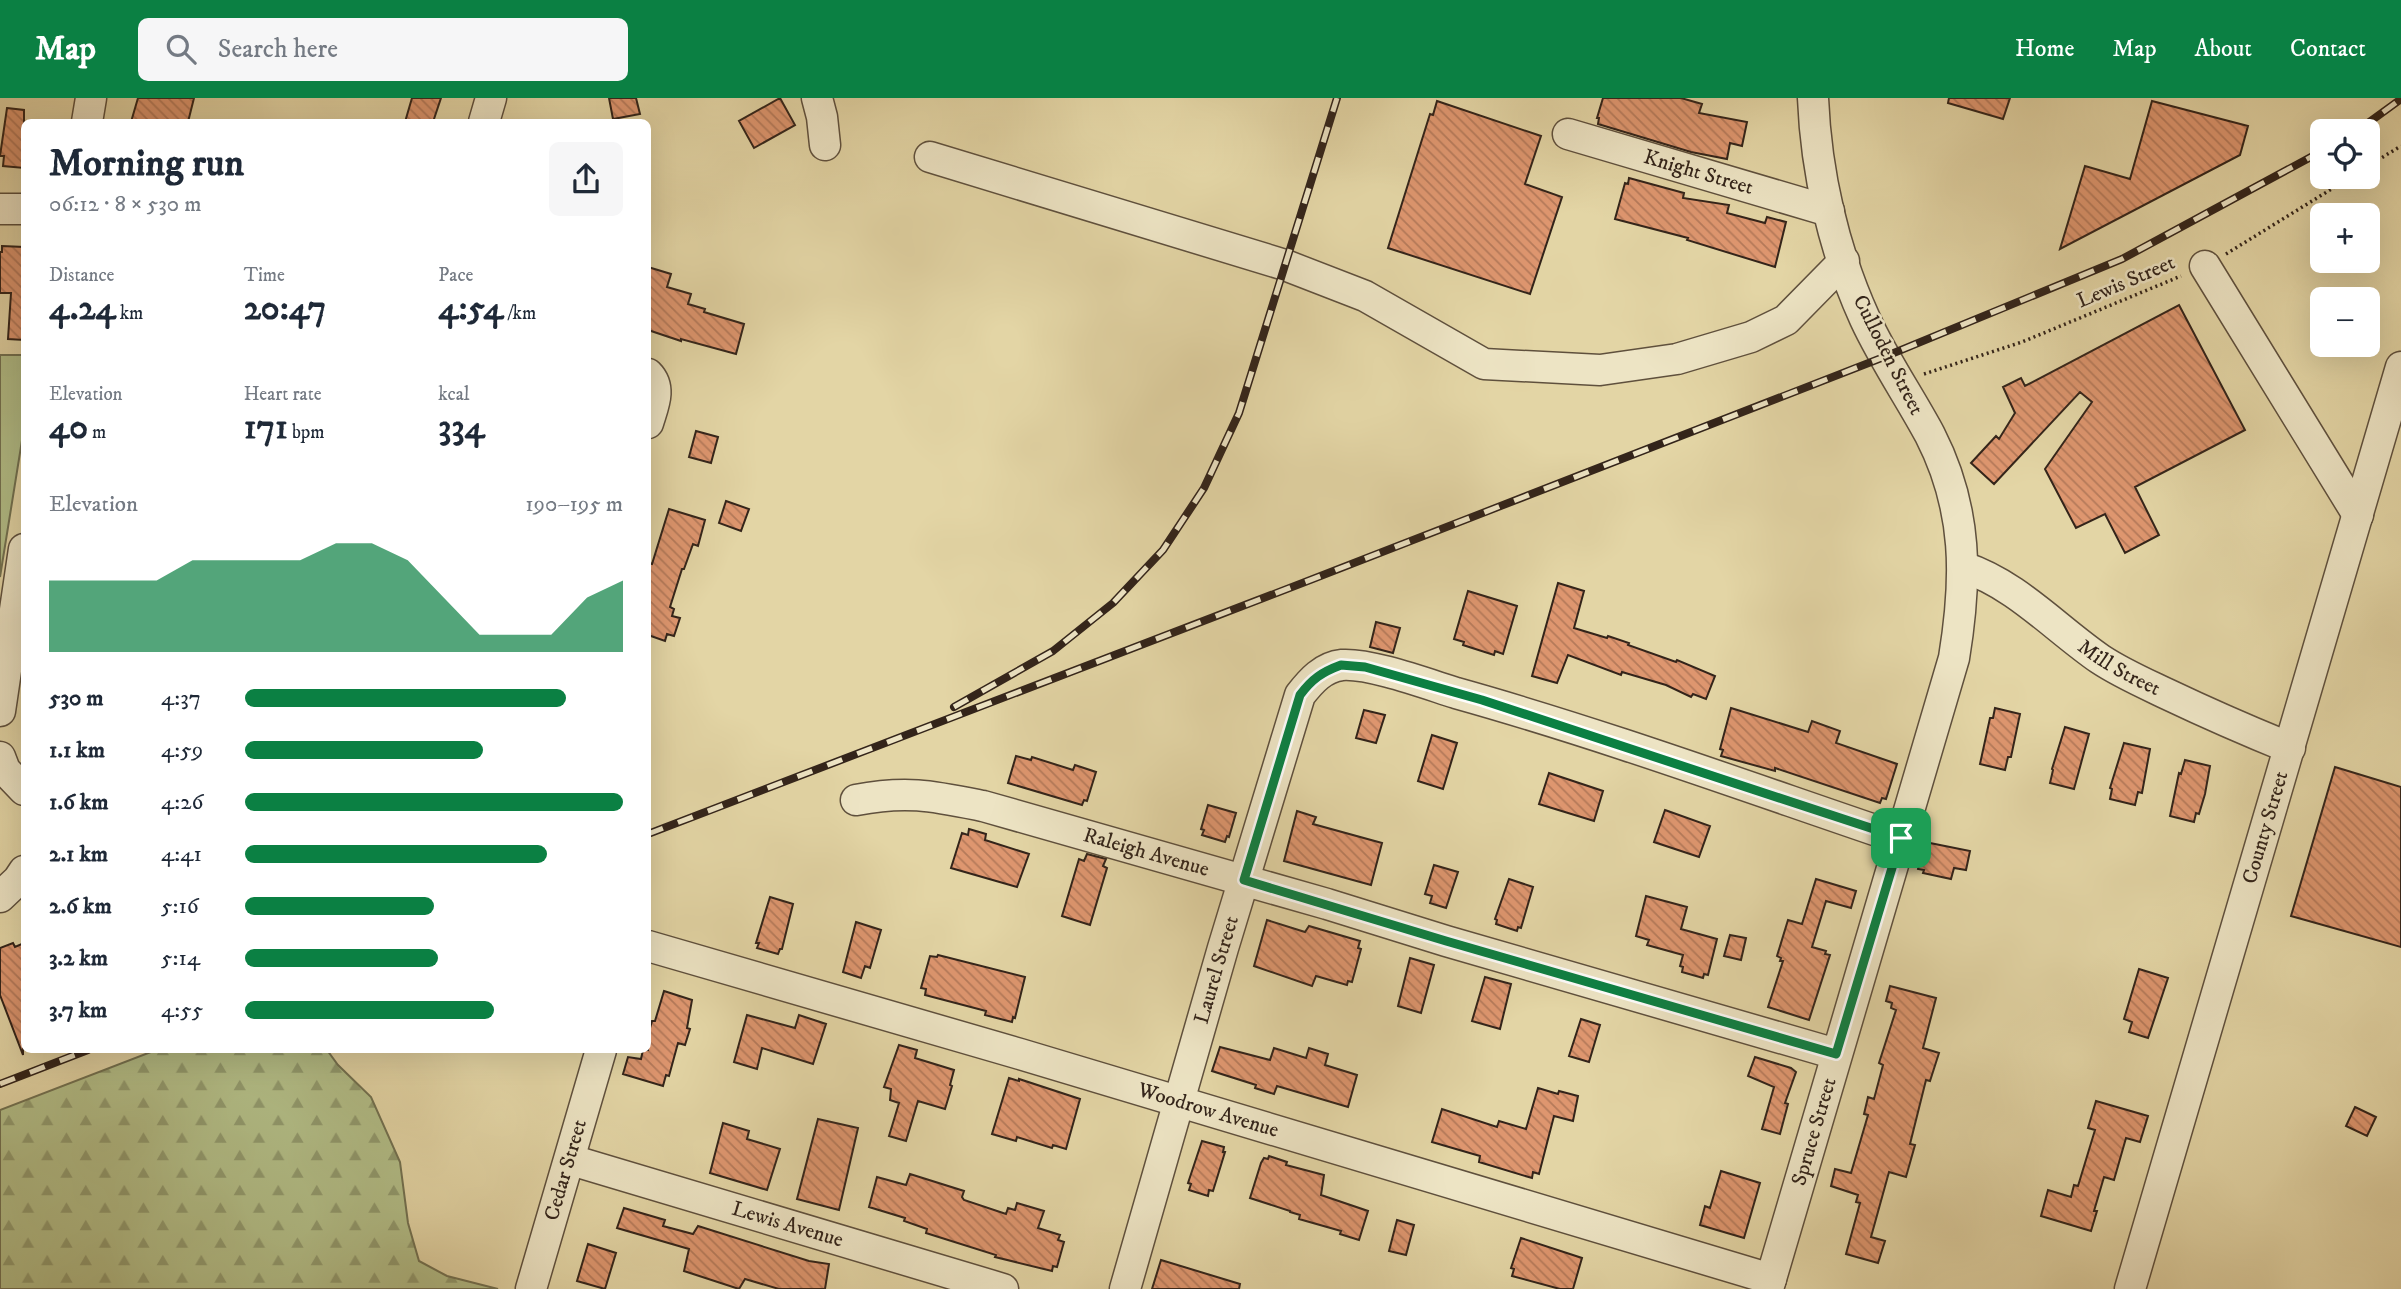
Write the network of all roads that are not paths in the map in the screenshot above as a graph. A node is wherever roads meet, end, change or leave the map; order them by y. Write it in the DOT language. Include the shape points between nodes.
graph roads {
  1 [pos="91,98"];
  2 [pos="491,98"];
  3 [pos="817,98"];
  4 [pos="1813,98"];
  5 [pos="88,119"];
  6 [pos="485,119"];
  7 [pos="1568,134"];
  8 [pos="825,145"];
  9 [pos="930,157"];
  10 [pos="0,209"];
  11 [pos="21,209"];
  12 [pos="1829,211"];
  13 [pos="1844,261"];
  14 [pos="2205,266"];
  15 [pos="2401,367"];
  16 [pos="651,379"];
  17 [pos="651,410"];
  18 [pos="2358,515"];
  19 [pos="1964,567"];
  20 [pos="21,569"];
  21 [pos="0,710"];
  22 [pos="2290,748"];
  23 [pos="0,757"];
  24 [pos="21,787"];
  25 [pos="856,800"];
  26 [pos="1901,838"];
  27 [pos="21,874"];
  28 [pos="1244,880"];
  29 [pos="0,897"];
  30 [pos="651,947"];
  31 [pos="600,1053"];
  32 [pos="1836,1054"];
  33 [pos="1180,1101"];
  34 [pos="570,1160"];
  35 [pos="1769,1284"];
  36 [pos="531,1289"];
  37 [pos="1003,1289"];
  38 [pos="1125,1289"];
  39 [pos="2130,1289"];
  1 -- 5 [label="street"];
  2 -- 6 [label="street"];
  3 -- 8 [label="street"];
  4 -- 12 [label="street, Culloden Street"];
  7 -- 12 [label="street, Knight Street"];
  9 -- 13 [label="street" via="1285,265 1365,296 1484,363 1600,369 1677,359 1751,337 1786,320"];
  10 -- 11 [label="street"];
  12 -- 13 [label="street, Culloden Street"];
  13 -- 19 [label="street, Culloden Street" via="1864,317 1929,434 1952,492"];
  14 -- 18 [label="street"];
  15 -- 18 [label="street, County Street"];
  16 -- 17 [label="street" via="656,389"];
  18 -- 22 [label="street, County Street"];
  19 -- 22 [label="street, Mill Street" via="2006,585 2072,638 2130,676"];
  19 -- 26 [label="street, Spruce Street" via="1954,658"];
  20 -- 21 [label="street"];
  22 -- 39 [label="street, County Street"];
  23 -- 24 [label="street"];
  25 -- 28 [label="street, Raleigh Avenue" via="905,793 983,806"];
  26 -- 28 [label="street, Laurel Street" via="1558,724 1377,670 1341,665 1323,672 1300,695"];
  26 -- 32 [label="street, Spruce Street"];
  27 -- 29 [label="street"];
  28 -- 32 [label="street, Raleigh Avenue"];
  28 -- 33 [label="street, Laurel Street"];
  30 -- 33 [label="street, Woodrow Avenue"];
  31 -- 34 [label="street, Cedar Street"];
  32 -- 35 [label="street, Spruce Street"];
  33 -- 35 [label="street, Woodrow Avenue"];
  33 -- 38 [label="street, Laurel Street"];
  34 -- 36 [label="street, Cedar Street"];
  34 -- 37 [label="street, Lewis Avenue"];
}
